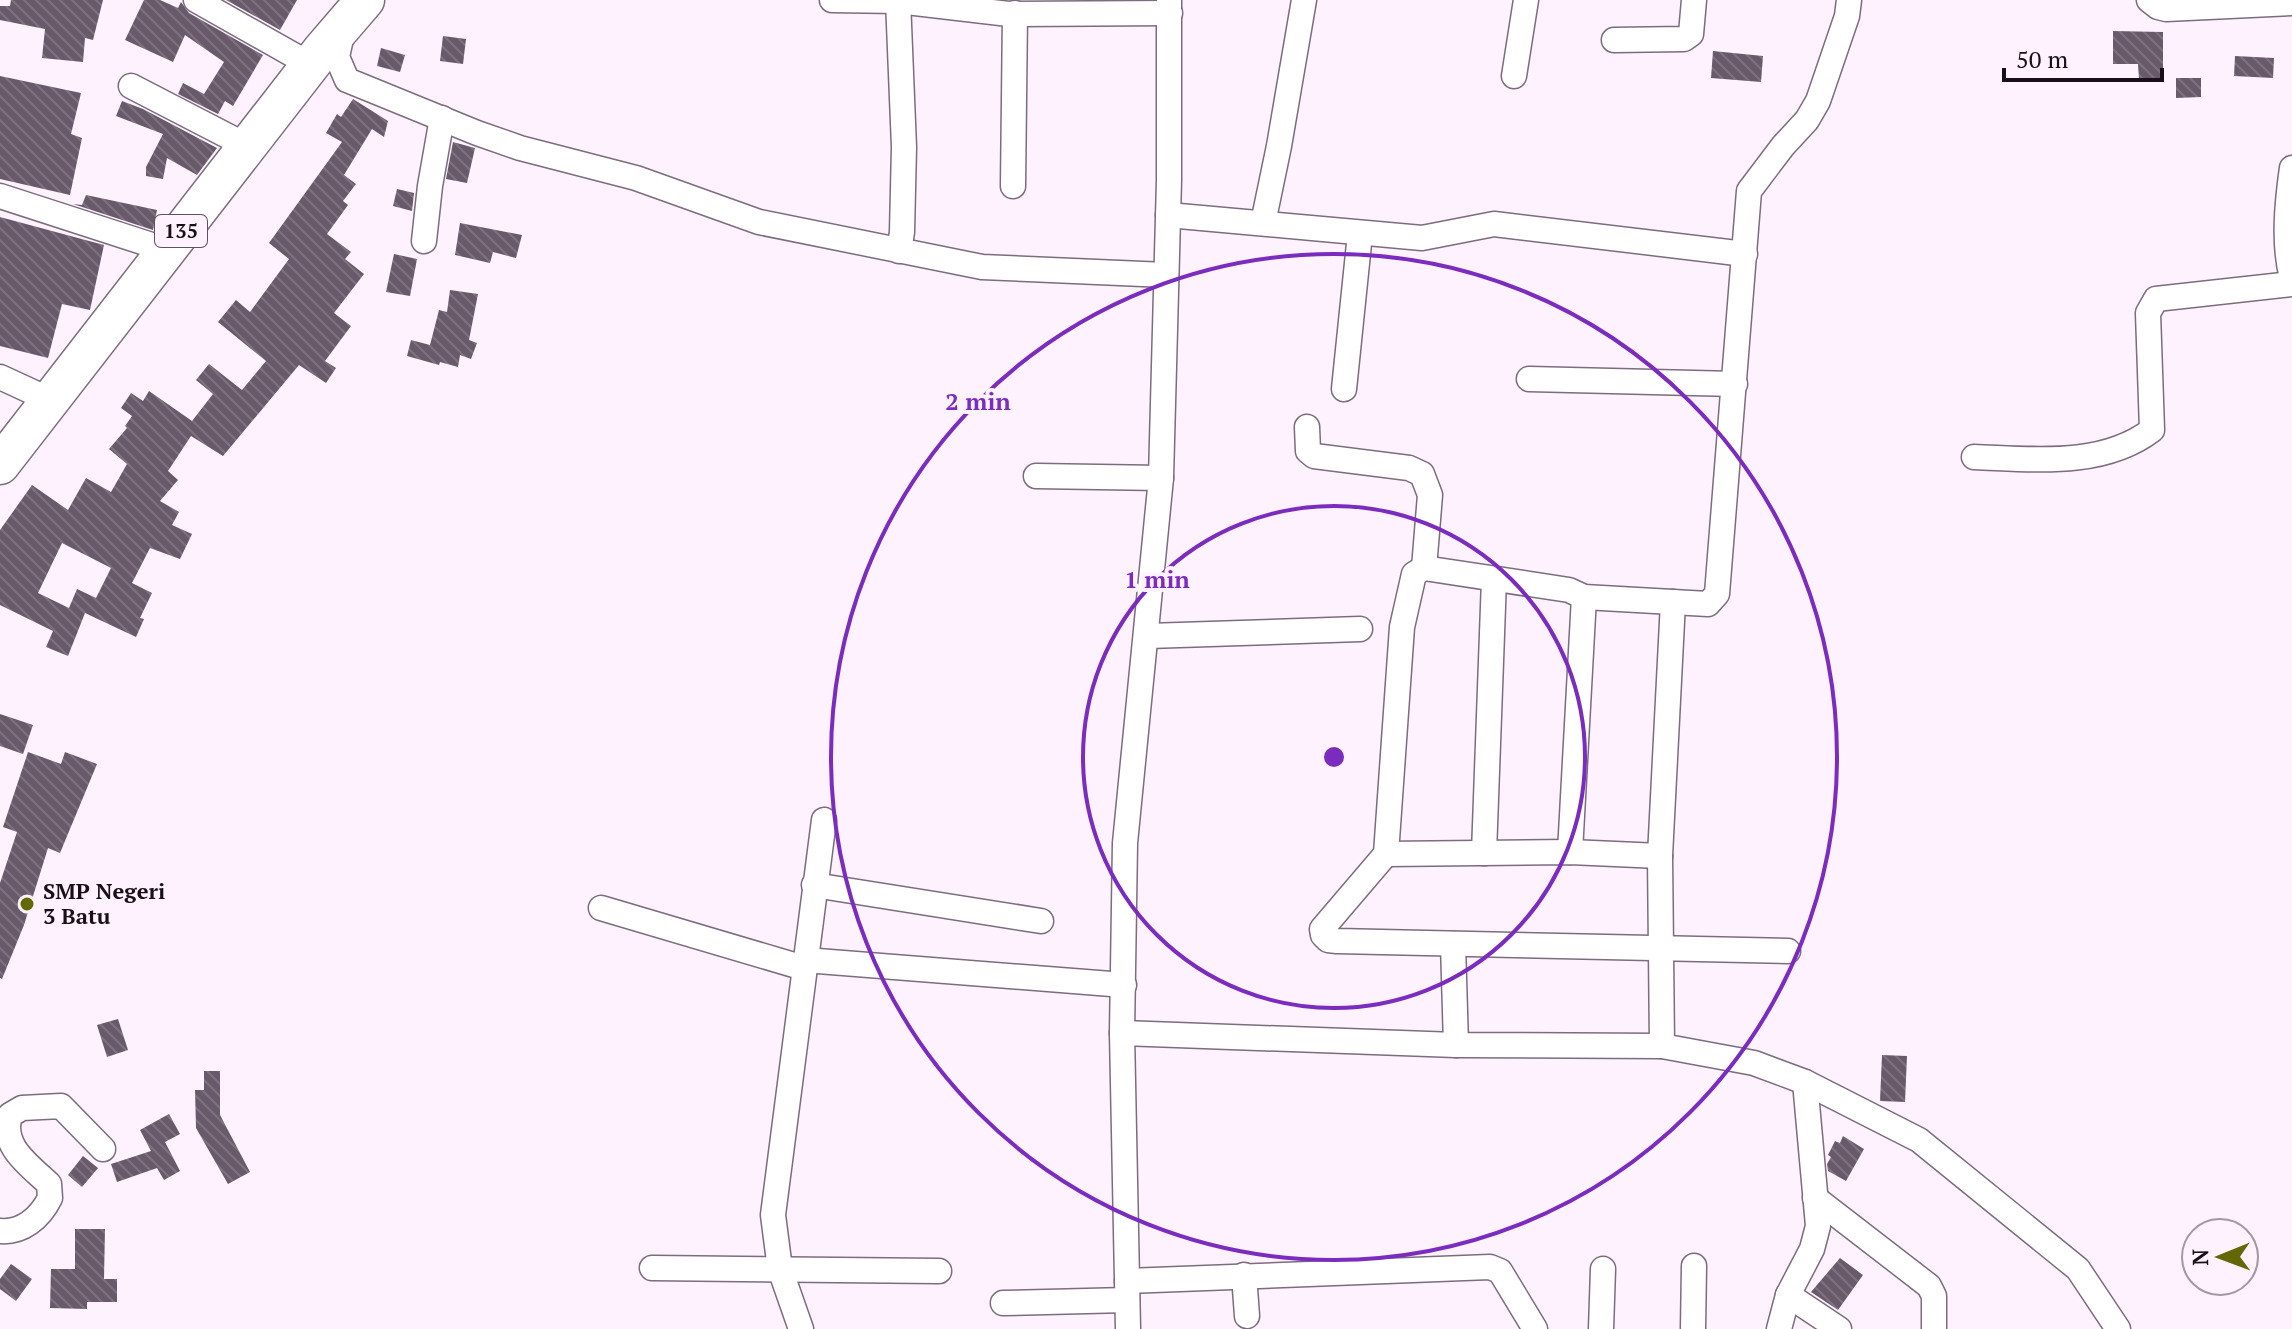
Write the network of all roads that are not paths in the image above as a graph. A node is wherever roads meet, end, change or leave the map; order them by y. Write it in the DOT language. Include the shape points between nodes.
graph roads {
  1 [pos="196,0"];
  2 [pos="832,0"];
  3 [pos="1304,0"];
  4 [pos="1526,0"];
  5 [pos="1694,0"];
  6 [pos="1849,0"];
  7 [pos="2149,0"];
  8 [pos="898,1"];
  9 [pos="2292,3"];
  10 [pos="1170,7"];
  11 [pos="355,12"];
  12 [pos="1015,13"];
  13 [pos="1614,40"];
  14 [pos="311,65"];
  15 [pos="1514,76"];
  16 [pos="131,86"];
  17 [pos="442,118"];
  18 [pos="247,146"];
  19 [pos="2292,168"];
  20 [pos="1013,186"];
  21 [pos="0,196"];
  22 [pos="1168,215"];
  23 [pos="1263,223"];
  24 [pos="1360,234"];
  25 [pos="424,241"];
  26 [pos="167,250"];
  27 [pos="899,251"];
  28 [pos="1745,254"];
  29 [pos="1166,275"];
  30 [pos="2292,278"];
  31 [pos="2292,284"];
  32 [pos="0,377"];
  33 [pos="1529,379"];
  34 [pos="1735,384"];
  35 [pos="1344,389"];
  36 [pos="50,400"];
  37 [pos="1307,427"];
  38 [pos="1974,457"];
  39 [pos="0,465"];
  40 [pos="1036,476"];
  41 [pos="1161,478"];
  42 [pos="1424,568"];
  43 [pos="1494,579"];
  44 [pos="1584,597"];
  45 [pos="1673,602"];
  46 [pos="1360,629"];
  47 [pos="1148,636"];
  48 [pos="824,820"];
  49 [pos="1570,852"];
  50 [pos="1484,853"];
  51 [pos="1386,854"];
  52 [pos="1660,856"];
  53 [pos="814,885"];
  54 [pos="601,908"];
  55 [pos="1041,921"];
  56 [pos="1453,944"];
  57 [pos="1662,950"];
  58 [pos="1788,951"];
  59 [pos="804,964"];
  60 [pos="1124,985"];
  61 [pos="1122,1033"];
  62 [pos="1456,1045"];
  63 [pos="1662,1046"];
  64 [pos="1805,1082"];
  65 [pos="103,1149"];
  66 [pos="1815,1198"];
  67 [pos="0,1231"];
  68 [pos="1694,1266"];
  69 [pos="652,1268"];
  70 [pos="780,1269"];
  71 [pos="1603,1269"];
  72 [pos="939,1271"];
  73 [pos="1244,1275"];
  74 [pos="1127,1290"];
  75 [pos="1788,1295"];
  76 [pos="1003,1303"];
  77 [pos="1247,1316"];
  78 [pos="801,1329"];
  79 [pos="1128,1329"];
  80 [pos="1535,1329"];
  81 [pos="1601,1329"];
  82 [pos="1693,1329"];
  83 [pos="1779,1329"];
  84 [pos="1839,1329"];
  85 [pos="1934,1329"];
  86 [pos="2118,1329"];
  1 -- 14 [label="street"];
  2 -- 8 [label="street"];
  3 -- 23 [label="street"];
  4 -- 15 [label="street"];
  5 -- 13 [label="street" via="1691,34 1684,39"];
  6 -- 28 [label="street" via="1818,101 1749,191"];
  7 -- 9 [label="street" via="2166,9"];
  8 -- 12 [label="street"];
  8 -- 27 [label="street" via="904,147"];
  10 -- 12 [label="street"];
  10 -- 22 [label="street"];
  11 -- 14 [label="main road, 135"];
  11 -- 17 [label="street" via="337,57 347,80"];
  12 -- 20 [label="street"];
  14 -- 18 [label="main road, 135"];
  16 -- 18 [label="street"];
  17 -- 25 [label="street"];
  17 -- 27 [label="street" via="520,148 636,178 759,222"];
  18 -- 26 [label="main road, 135"];
  19 -- 30 [label="street"];
  21 -- 26 [label="street"];
  22 -- 23 [label="street"];
  22 -- 29 [label="street"];
  23 -- 24 [label="street"];
  24 -- 28 [label="street" via="1422,238 1494,224"];
  24 -- 35 [label="street"];
  26 -- 36 [label="main road, 135"];
  27 -- 29 [label="street" via="982,267"];
  28 -- 34 [label="street"];
  29 -- 41 [label="street"];
  31 -- 38 [label="street" via="2156,299 2148,313 2152,430 2143,436 2109,453 2042,459"];
  32 -- 36 [label="street"];
  33 -- 34 [label="street"];
  34 -- 45 [label="street" via="1717,594 1708,604"];
  36 -- 39 [label="main road, 135"];
  37 -- 42 [label="street" via="1308,451 1314,456 1422,474 1430,495"];
  40 -- 41 [label="street"];
  41 -- 47 [label="street"];
  42 -- 43 [label="street"];
  42 -- 51 [label="street" via="1414,574 1402,627"];
  43 -- 44 [label="street"];
  43 -- 50 [label="street"];
  44 -- 45 [label="street"];
  44 -- 49 [label="street"];
  45 -- 52 [label="street"];
  46 -- 47 [label="street"];
  47 -- 60 [label="street" via="1125,843"];
  48 -- 53 [label="street"];
  49 -- 50 [label="street"];
  49 -- 52 [label="street"];
  50 -- 51 [label="street"];
  51 -- 56 [label="street" via="1326,922 1323,935 1328,940"];
  52 -- 57 [label="street"];
  53 -- 55 [label="street"];
  53 -- 59 [label="street"];
  54 -- 59 [label="street"];
  56 -- 57 [label="street"];
  56 -- 62 [label="street"];
  57 -- 58 [label="street"];
  57 -- 63 [label="street"];
  59 -- 60 [label="street"];
  59 -- 70 [label="street" via="773,1215"];
  60 -- 61 [label="street"];
  61 -- 62 [label="street"];
  61 -- 74 [label="street"];
  62 -- 63 [label="street"];
  63 -- 64 [label="street" via="1754,1063"];
  64 -- 66 [label="street"];
  64 -- 86 [label="street" via="1919,1140 1977,1185 2078,1269"];
  65 -- 67 [label="street" via="61,1106 22,1108 10,1115 9,1145 49,1184 50,1198 21,1229"];
  66 -- 75 [label="street" via="1816,1236"];
  66 -- 85 [label="street" via="1929,1286"];
  68 -- 82 [label="street"];
  69 -- 70 [label="street"];
  70 -- 72 [label="street"];
  70 -- 78 [label="street"];
  71 -- 81 [label="street"];
  73 -- 74 [label="street"];
  73 -- 77 [label="street"];
  73 -- 80 [label="street" via="1490,1267 1500,1271"];
  74 -- 76 [label="street"];
  74 -- 79 [label="street"];
  75 -- 83 [label="street"];
  75 -- 84 [label="street"];
}
